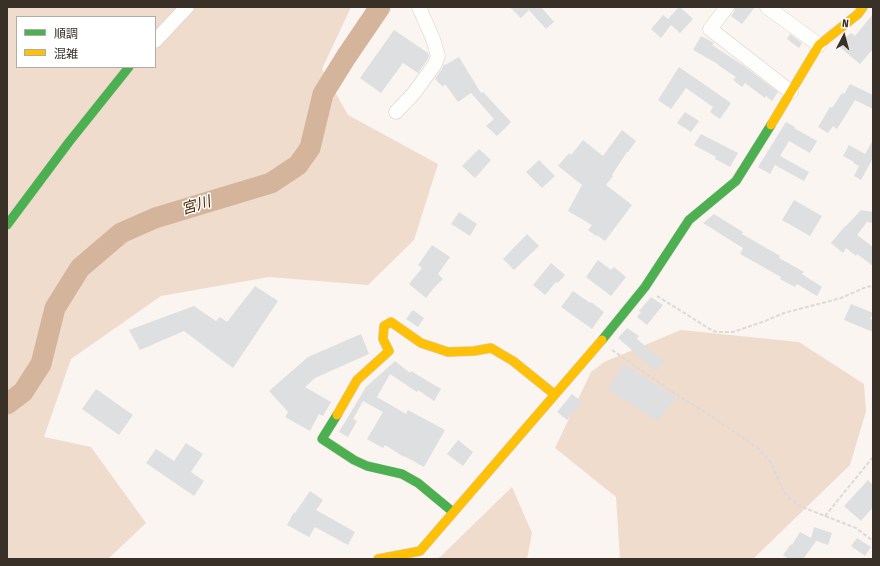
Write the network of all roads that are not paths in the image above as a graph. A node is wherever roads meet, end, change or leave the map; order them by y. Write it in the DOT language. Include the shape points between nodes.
graph roads {
  1 [pos="187,7"];
  2 [pos="419,7"];
  3 [pos="727,7"];
  4 [pos="767,7"];
  5 [pos="863,7"];
  6 [pos="156,41"];
  7 [pos="819,45"];
  8 [pos="128,68"];
  9 [pos="791,92"];
  10 [pos="396,112"];
  11 [pos="7,225"];
  12 [pos="554,394"];
  13 [pos="453,512"];
  14 [pos="378,559"];
  1 -- 6 [label="street"];
  2 -- 10 [label="street" via="438,56 431,70"];
  3 -- 9 [label="street" via="710,29"];
  4 -- 7 [label="street"];
  5 -- 7 [label="street" via="858,14"];
  7 -- 9 [label="street"];
  8 -- 11 [label="street"];
  9 -- 12 [label="street" via="736,181 689,220 644,287"];
  12 -- 13 [label="street"];
  12 -- 13 [label="street" via="513,361 491,348 448,352 421,343 391,322 384,326 383,339 389,351 358,380 322,439 367,466 402,474 413,480"];
  13 -- 14 [label="street" via="420,551"];
}
